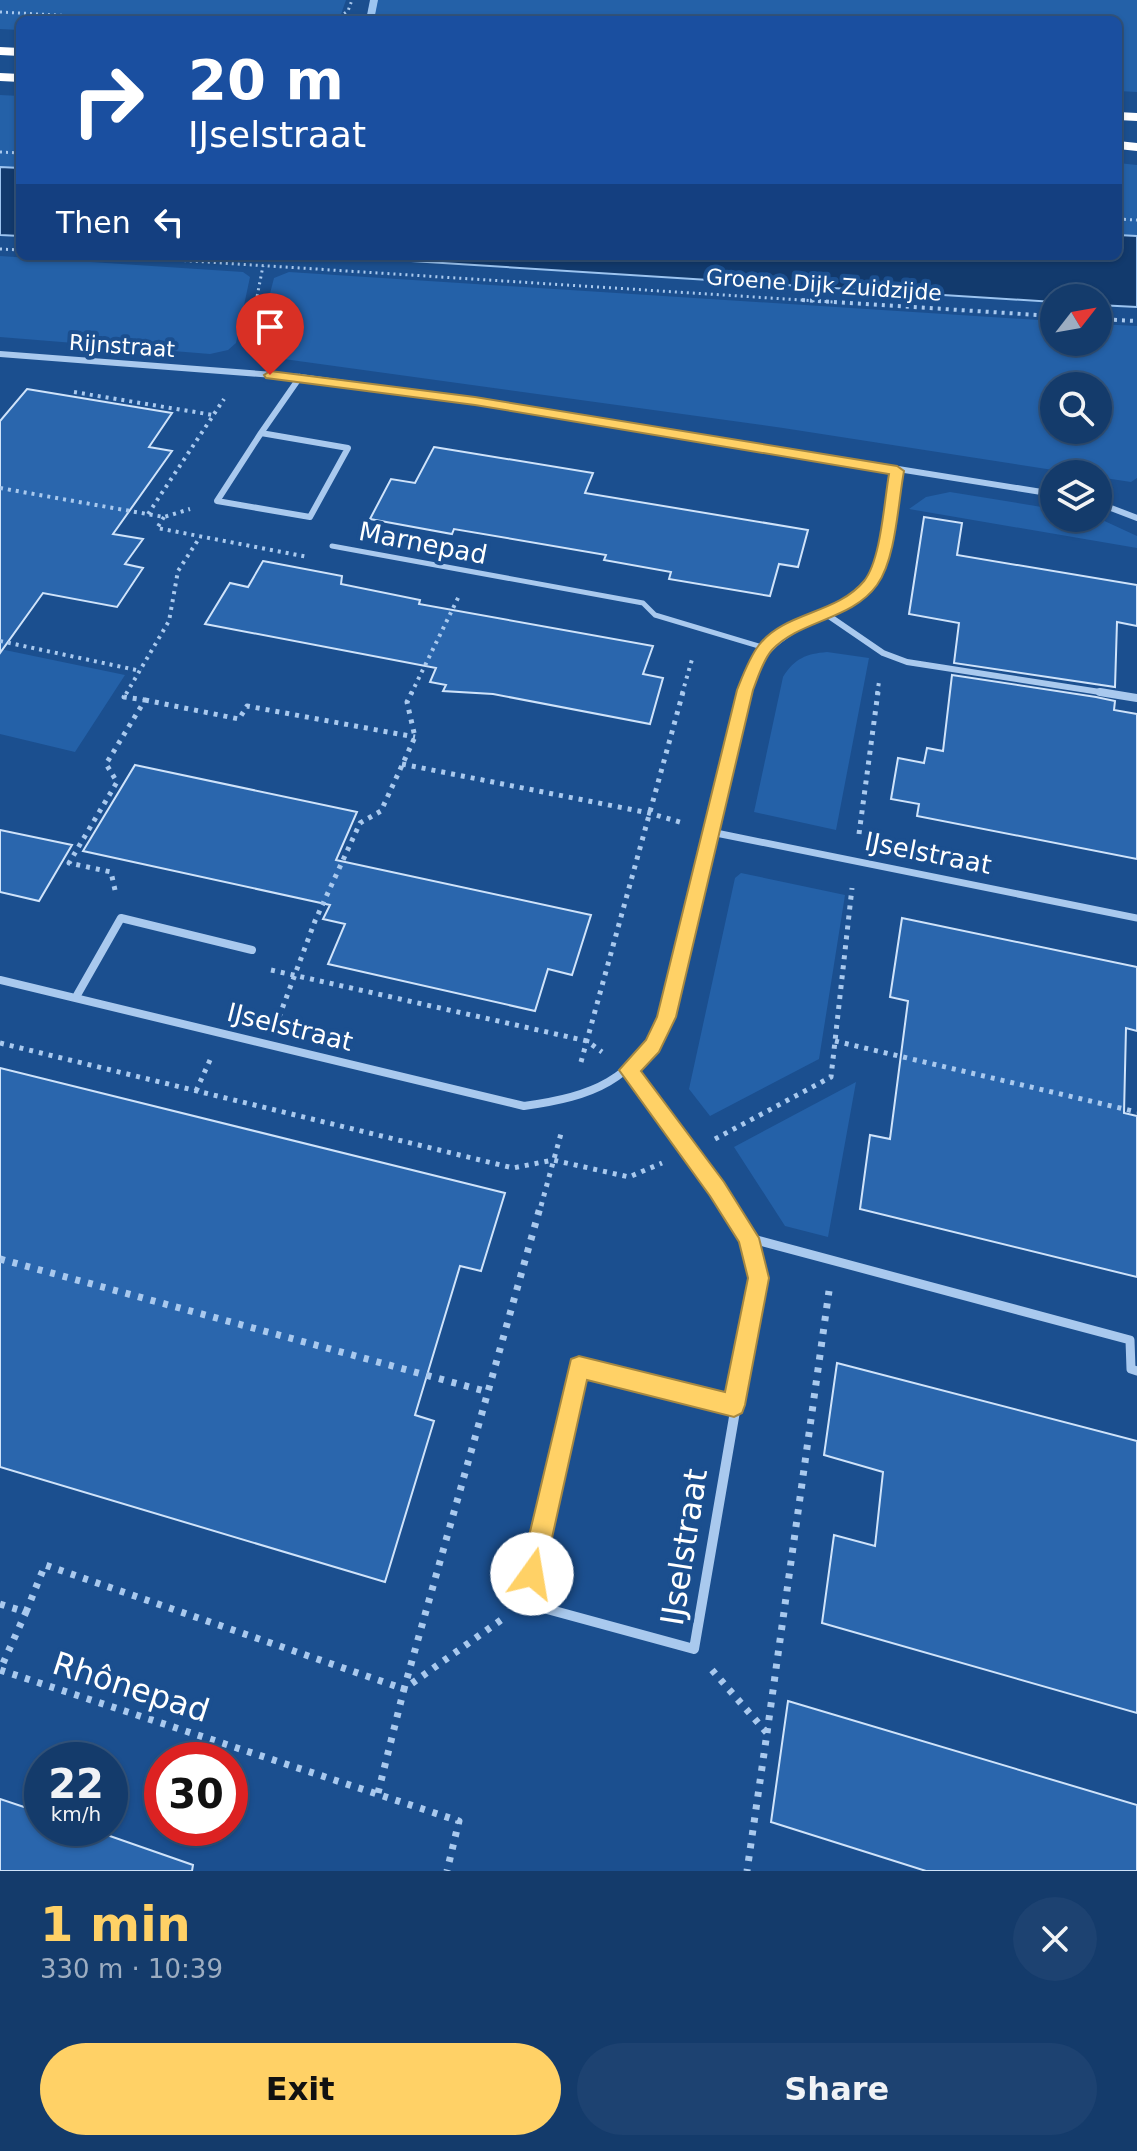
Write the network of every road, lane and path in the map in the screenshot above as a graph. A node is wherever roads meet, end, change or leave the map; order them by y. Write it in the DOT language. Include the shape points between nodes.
graph roads {
  1 [pos="352,0"];
  2 [pos="0,12"];
  3 [pos="76,16"];
  4 [pos="340,16"];
  5 [pos="172,260"];
  6 [pos="263,266"];
  7 [pos="1040,315"];
  8 [pos="1112,320"];
  9 [pos="1137,321"];
  10 [pos="0,354"];
  11 [pos="241,373"];
  12 [pos="300,377"];
  13 [pos="65,391"];
  14 [pos="213,415"];
  15 [pos="261,433"];
  16 [pos="897,471"];
  17 [pos="0,488"];
  18 [pos="1040,492"];
  19 [pos="1112,508"];
  20 [pos="148,514"];
  21 [pos="1137,518"];
  22 [pos="200,537"];
  23 [pos="332,546"];
  24 [pos="470,572"];
  25 [pos="826,614"];
  26 [pos="700,629"];
  27 [pos="0,641"];
  28 [pos="765,648"];
  29 [pos="883,653"];
  30 [pos="141,671"];
  31 [pos="1137,698"];
  32 [pos="145,700"];
  33 [pos="415,737"];
  34 [pos="402,764"];
  35 [pos="649,813"];
  36 [pos="711,832"];
  37 [pos="855,861"];
  38 [pos="121,918"];
  39 [pos="1137,918"];
  40 [pos="252,950"];
  41 [pos="293,974"];
  42 [pos="0,980"];
  43 [pos="76,997"];
  44 [pos="587,1041"];
  45 [pos="835,1041"];
  46 [pos="0,1043"];
  47 [pos="270,1045"];
  48 [pos="629,1070"];
  49 [pos="570,1101"];
  50 [pos="1137,1112"];
  51 [pos="690,1152"];
  52 [pos="553,1160"];
  53 [pos="749,1238"];
  54 [pos="0,1259"];
  55 [pos="833,1259"];
  56 [pos="1137,1371"];
  57 [pos="488,1392"];
  58 [pos="734,1405"];
  59 [pos="525,1603"];
  60 [pos="0,1604"];
  61 [pos="26,1612"];
  62 [pos="694,1649"];
  63 [pos="0,1670"];
  64 [pos="404,1689"];
  65 [pos="767,1733"];
  66 [pos="378,1793"];
  67 [pos="447,1871"];
  68 [pos="747,1871"];
  1 -- 4 [label="path"];
  2 -- 3 [label="path"];
  5 -- 6 [label="path, Groene Dijk Zuidzijde"];
  6 -- 7 [label="path, Groene Dijk Zuidzijde"];
  6 -- 11 [label="path"];
  8 -- 9 [label="path"];
  10 -- 11 [label="street, Rijnstraat"];
  11 -- 12 [label="street, Rijnstraat"];
  11 -- 14 [label="path"];
  12 -- 15 [label="street"];
  12 -- 16 [label="street, Rijnstraat" via="491,403"];
  13 -- 14 [label="path"];
  14 -- 20 [label="path"];
  15 -- 15 [label="street" via="217,501 310,517 348,448"];
  16 -- 18 [label="street, Rijnstraat"];
  16 -- 25 [label="street" via="881,562 855,599"];
  17 -- 20 [label="path, Marnepad"];
  19 -- 21 [label="street"];
  20 -- 22 [label="path, Marnepad" via="164,517 157,528"];
  22 -- 23 [label="path, Marnepad" via="323,560"];
  22 -- 30 [label="path" via="178,571 169,621"];
  23 -- 24 [label="street, Marnepad"];
  24 -- 26 [label="street, Marnepad" via="643,603 655,615"];
  24 -- 33 [label="path" via="407,702"];
  25 -- 28 [label="street"];
  25 -- 29 [label="street"];
  26 -- 28 [label="street, Marnepad"];
  26 -- 35 [label="path"];
  27 -- 30 [label="path"];
  28 -- 36 [label="street, IJselstraat" via="745,690"];
  29 -- 31 [label="street" via="907,662"];
  29 -- 37 [label="path"];
  30 -- 32 [label="path" via="124,697"];
  32 -- 33 [label="path" via="239,719 247,706"];
  32 -- 38 [label="path" via="106,764 117,782 69,863 111,872"];
  33 -- 34 [label="path"];
  34 -- 35 [label="path"];
  34 -- 41 [label="path" via="381,811 360,823"];
  35 -- 36 [label="path"];
  35 -- 44 [label="path"];
  36 -- 37 [label="street, IJselstraat"];
  36 -- 48 [label="street, IJselstraat" via="667,1017 653,1046"];
  37 -- 39 [label="street, IJselstraat"];
  37 -- 45 [label="path"];
  38 -- 40 [label="street"];
  38 -- 43 [label="street"];
  40 -- 41 [label="path" via="258,967"];
  41 -- 44 [label="path"];
  41 -- 47 [label="path"];
  42 -- 43 [label="street, IJselstraat"];
  43 -- 47 [label="street, IJselstraat"];
  44 -- 48 [label="path"];
  44 -- 49 [label="path"];
  45 -- 50 [label="path"];
  45 -- 51 [label="path" via="831,1077"];
  46 -- 52 [label="path" via="513,1168"];
  47 -- 49 [label="street, IJselstraat" via="524,1106"];
  48 -- 49 [label="street, IJselstraat" via="599,1091"];
  48 -- 51 [label="street, IJselstraat"];
  49 -- 52 [label="path"];
  51 -- 52 [label="path" via="629,1177"];
  51 -- 53 [label="street, IJselstraat"];
  52 -- 57 [label="path"];
  53 -- 55 [label="street"];
  53 -- 58 [label="street, IJselstraat" via="758,1278"];
  54 -- 57 [label="path"];
  55 -- 56 [label="street" via="1130,1340 1131,1369"];
  55 -- 65 [label="path"];
  57 -- 64 [label="path"];
  58 -- 59 [label="street" via="579,1367"];
  58 -- 62 [label="street, IJselstraat"];
  59 -- 62 [label="street, IJselstraat"];
  59 -- 64 [label="path"];
  60 -- 61 [label="path"];
  61 -- 63 [label="path, Rhônepad"];
  61 -- 64 [label="path, Rhônepad" via="45,1565"];
  62 -- 65 [label="path"];
  63 -- 66 [label="path, Rhônepad"];
  64 -- 66 [label="path"];
  65 -- 68 [label="path"];
  66 -- 67 [label="path, Rhônepad" via="459,1821"];
}
